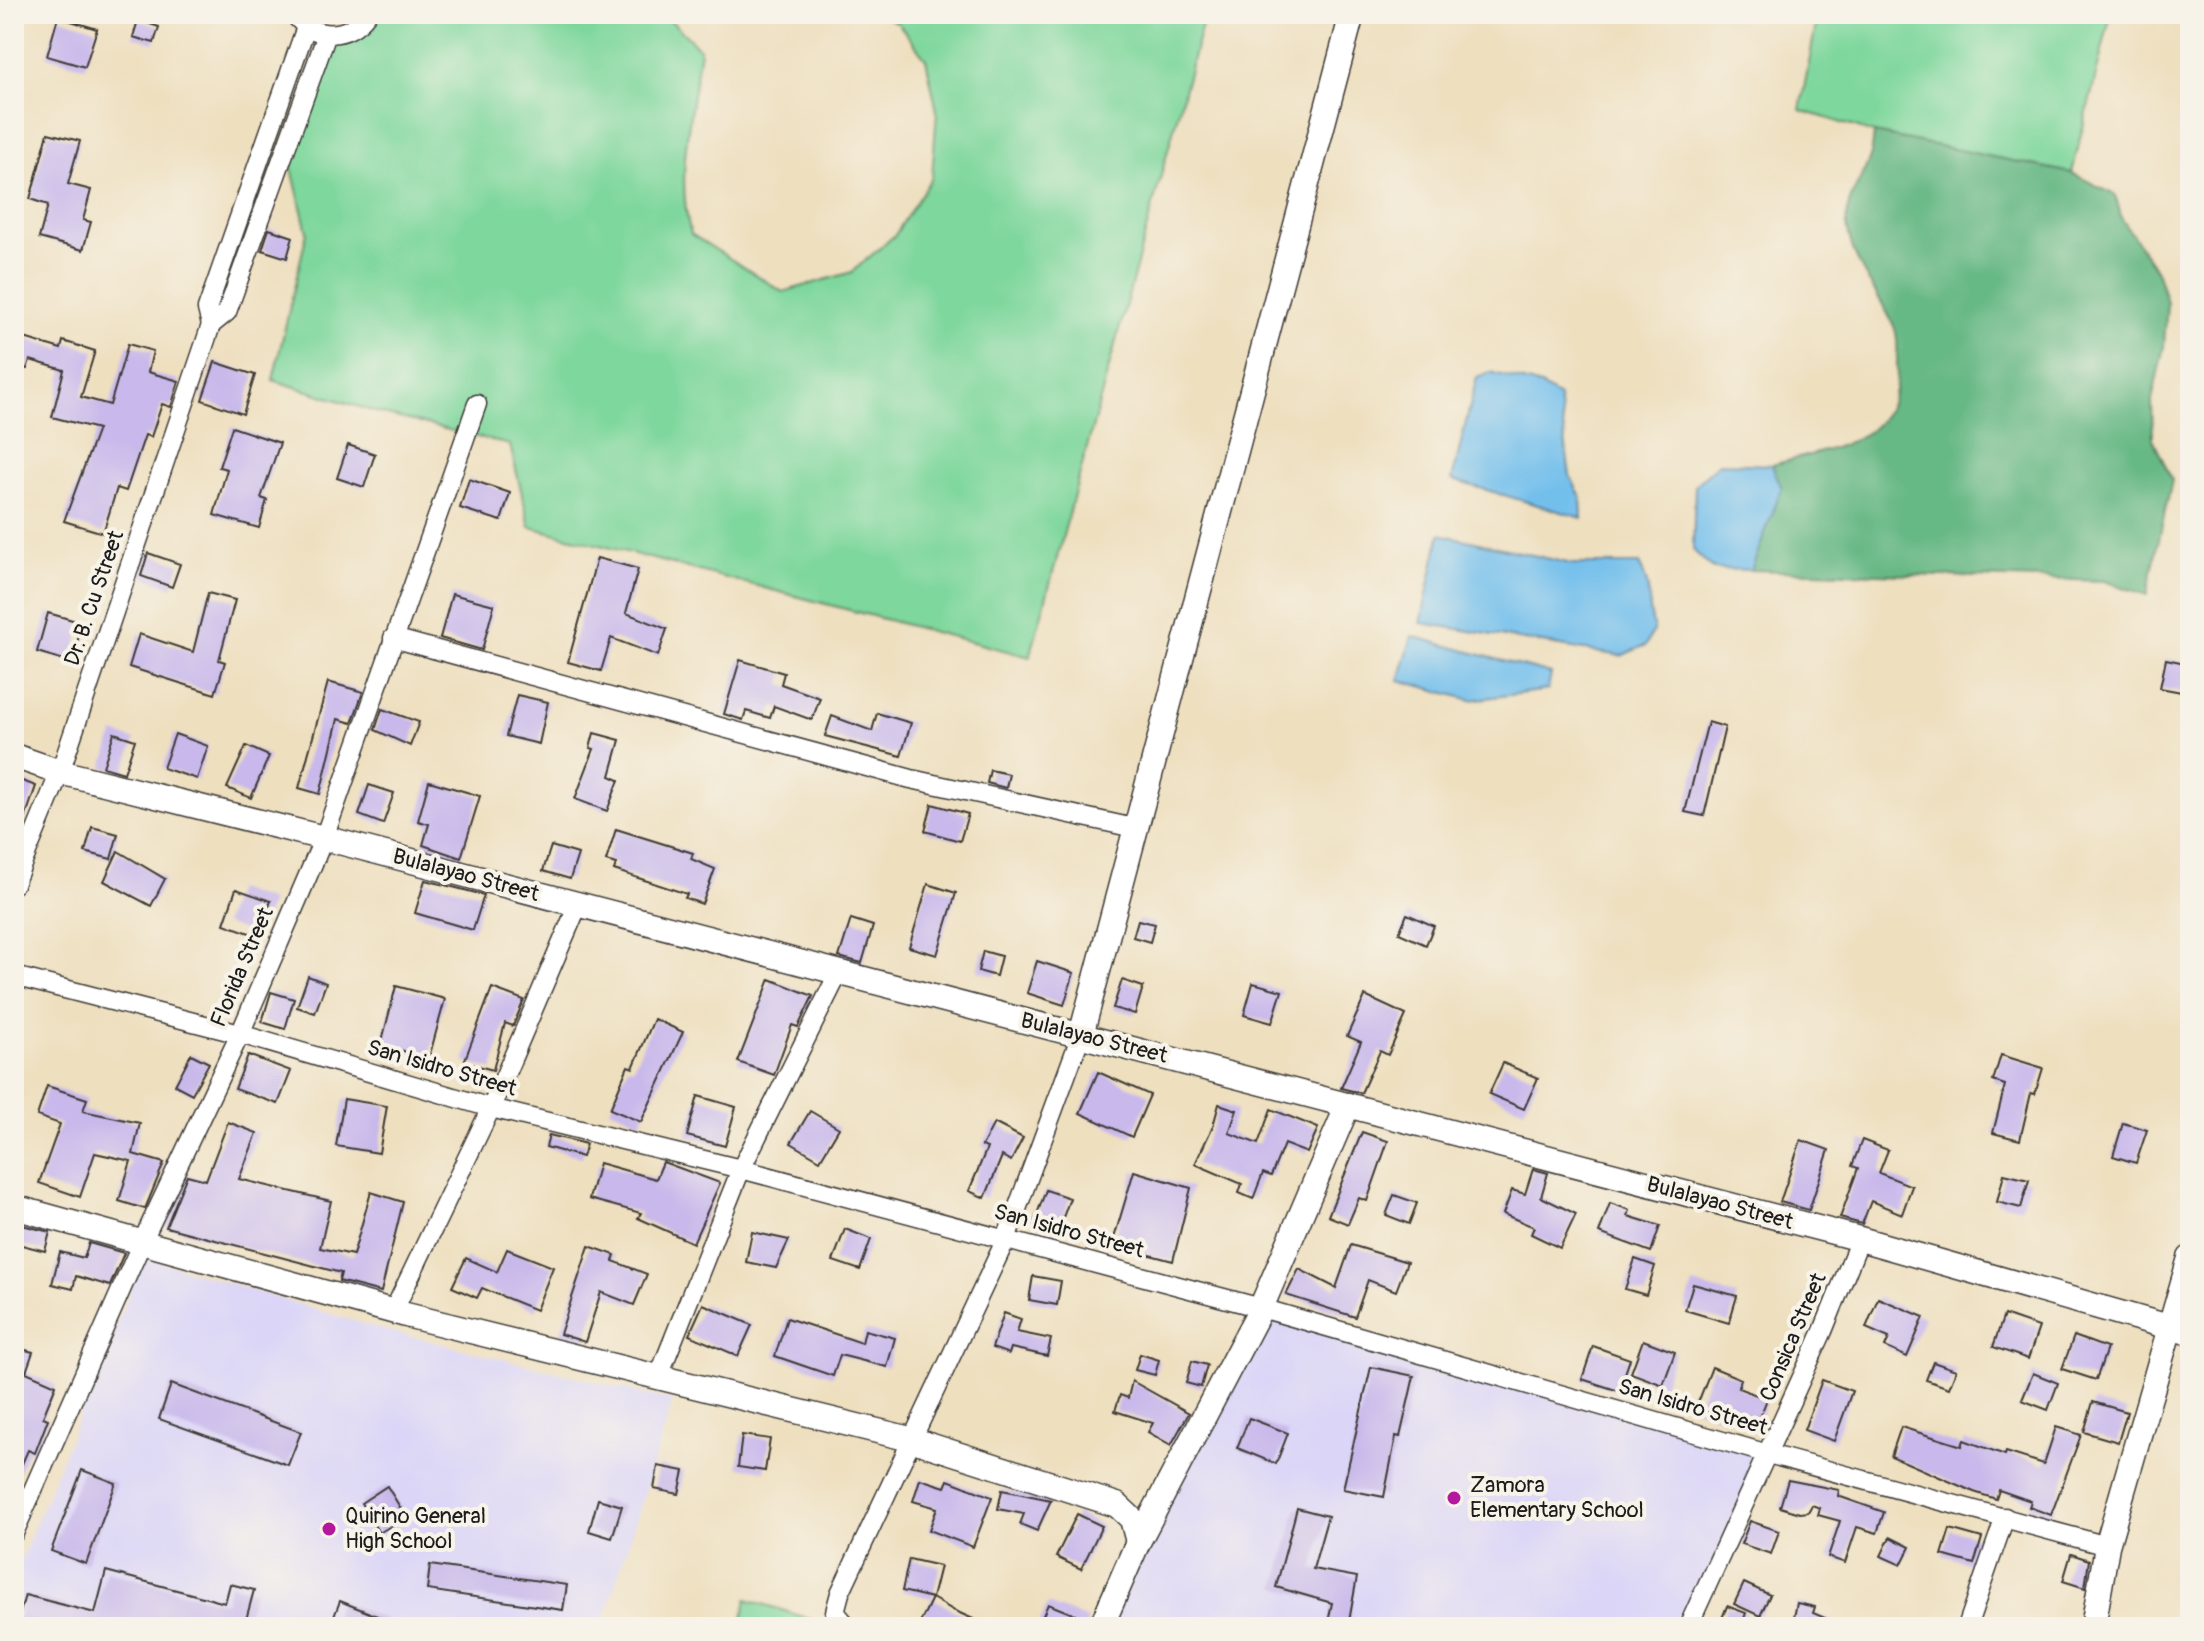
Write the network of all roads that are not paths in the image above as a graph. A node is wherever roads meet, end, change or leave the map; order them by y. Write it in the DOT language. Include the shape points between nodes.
graph roads {
  1 [pos="367,14"];
  2 [pos="1352,14"];
  3 [pos="300,20"];
  4 [pos="327,34"];
  5 [pos="211,325"];
  6 [pos="477,404"];
  7 [pos="393,638"];
  8 [pos="14,756"];
  9 [pos="60,772"];
  10 [pos="1134,828"];
  11 [pos="324,838"];
  12 [pos="14,884"];
  13 [pos="578,905"];
  14 [pos="838,974"];
  15 [pos="14,976"];
  16 [pos="240,1034"];
  17 [pos="1081,1035"];
  18 [pos="1348,1105"];
  19 [pos="491,1108"];
  20 [pos="741,1169"];
  21 [pos="14,1207"];
  22 [pos="1006,1239"];
  23 [pos="1860,1239"];
  24 [pos="143,1240"];
  25 [pos="2190,1258"];
  26 [pos="1261,1308"];
  27 [pos="393,1312"];
  28 [pos="2181,1330"];
  29 [pos="658,1378"];
  30 [pos="910,1439"];
  31 [pos="1768,1454"];
  32 [pos="21,1495"];
  33 [pos="2005,1517"];
  34 [pos="14,1533"];
  35 [pos="1138,1542"];
  36 [pos="2107,1546"];
  37 [pos="848,1627"];
  38 [pos="1101,1627"];
  39 [pos="1688,1627"];
  40 [pos="1967,1627"];
  41 [pos="2093,1627"];
  1 -- 4 [label="street" via="349,30"];
  2 -- 10 [label="street"];
  3 -- 4 [label="street"];
  3 -- 5 [label="street, Dr. B. Cu Street" via="207,309"];
  4 -- 5 [label="street, Dr. B. Cu Street" via="227,312"];
  5 -- 9 [label="street, Dr. B. Cu Street"];
  6 -- 7 [label="street, Florida Street"];
  7 -- 10 [label="street" via="911,779"];
  7 -- 11 [label="street, Florida Street"];
  8 -- 9 [label="street, Bulalayao Street"];
  9 -- 11 [label="street, Bulalayao Street"];
  9 -- 12 [label="street, Dr. B. Cu Street"];
  10 -- 17 [label="street"];
  11 -- 13 [label="street, Bulalayao Street"];
  11 -- 16 [label="street, Florida Street"];
  13 -- 14 [label="street, Bulalayao Street"];
  13 -- 19 [label="street"];
  14 -- 17 [label="street, Bulalayao Street"];
  14 -- 20 [label="street"];
  15 -- 16 [label="street, San Isidro Street"];
  16 -- 19 [label="street, San Isidro Street"];
  16 -- 24 [label="street, Florida Street"];
  17 -- 18 [label="street, Bulalayao Street"];
  17 -- 22 [label="street"];
  18 -- 23 [label="street, Bulalayao Street"];
  18 -- 26 [label="street"];
  19 -- 20 [label="street, San Isidro Street"];
  19 -- 27 [label="street"];
  20 -- 22 [label="street, San Isidro Street"];
  20 -- 29 [label="street"];
  21 -- 24 [label="street"];
  22 -- 26 [label="street, San Isidro Street"];
  22 -- 30 [label="street"];
  23 -- 28 [label="street, Bulalayao Street"];
  23 -- 31 [label="street, Consica Street"];
  24 -- 27 [label="street"];
  24 -- 32 [label="street, Florida Street"];
  25 -- 28 [label="street"];
  26 -- 31 [label="street, San Isidro Street"];
  26 -- 35 [label="street"];
  27 -- 29 [label="street"];
  28 -- 36 [label="street"];
  29 -- 30 [label="street"];
  30 -- 35 [label="street" via="1117,1505 1132,1519"];
  30 -- 37 [label="street" via="840,1593 835,1612"];
  31 -- 33 [label="street, San Isidro Street"];
  31 -- 39 [label="street, Consica Street"];
  32 -- 34 [label="street, Florida Street"];
  33 -- 36 [label="street, San Isidro Street"];
  33 -- 40 [label="street"];
  35 -- 38 [label="street"];
  36 -- 41 [label="street"];
}
